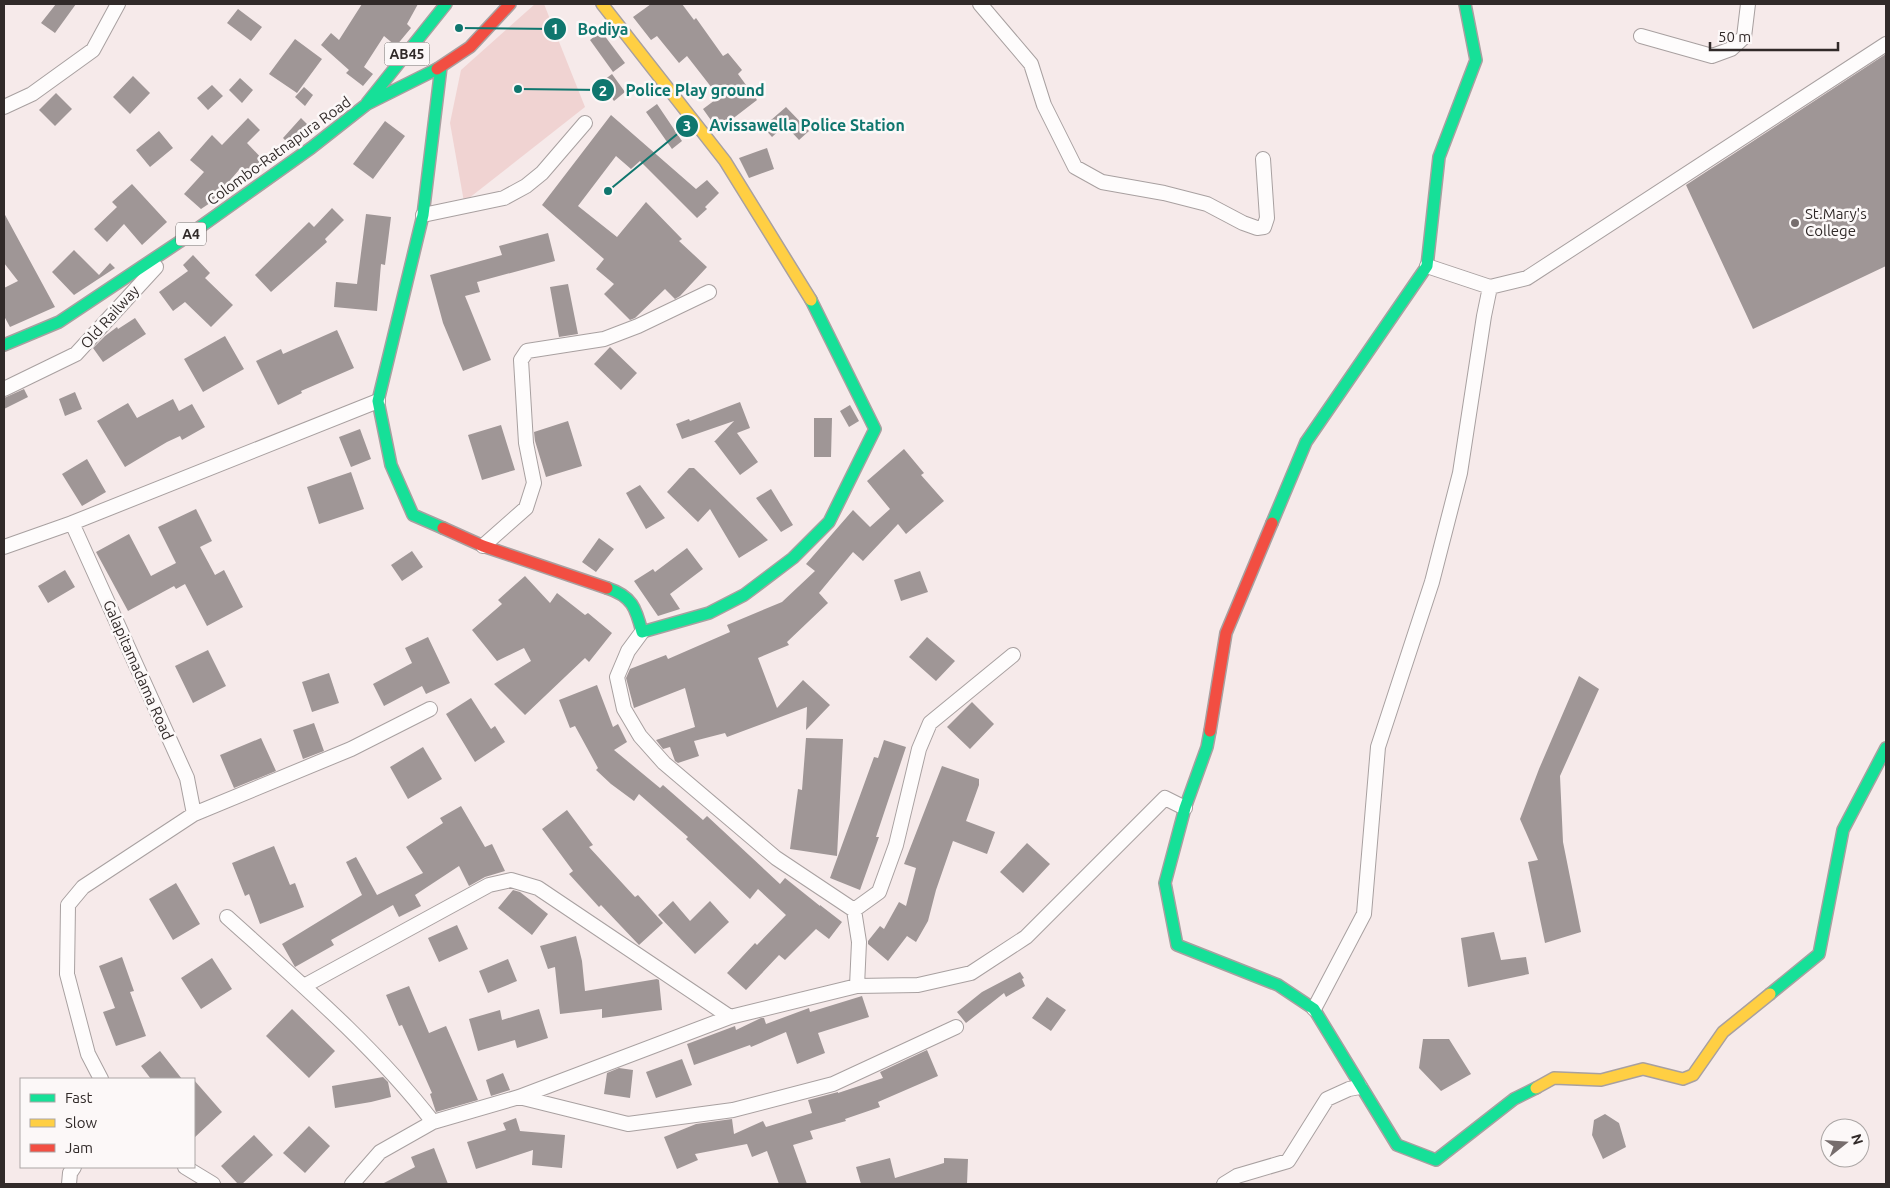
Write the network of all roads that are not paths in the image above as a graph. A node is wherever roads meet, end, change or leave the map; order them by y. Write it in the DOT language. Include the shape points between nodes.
graph roads {
  1 [pos="118,4"];
  2 [pos="446,4"];
  3 [pos="510,4"];
  4 [pos="602,4"];
  5 [pos="980,4"];
  6 [pos="1465,4"];
  7 [pos="1748,4"];
  8 [pos="1641,36"];
  9 [pos="1886,44"];
  10 [pos="441,67"];
  11 [pos="367,104"];
  12 [pos="4,107"];
  13 [pos="584,123"];
  14 [pos="1263,159"];
  15 [pos="422,215"];
  16 [pos="179,242"];
  17 [pos="1427,266"];
  18 [pos="1490,287"];
  19 [pos="709,292"];
  20 [pos="4,345"];
  21 [pos="4,389"];
  22 [pos="378,401"];
  23 [pos="72,523"];
  24 [pos="483,546"];
  25 [pos="4,547"];
  26 [pos="642,632"];
  27 [pos="1013,655"];
  28 [pos="430,709"];
  29 [pos="1886,748"];
  30 [pos="1185,808"];
  31 [pos="194,814"];
  32 [pos="854,910"];
  33 [pos="227,917"];
  34 [pos="304,986"];
  35 [pos="857,986"];
  36 [pos="1314,1009"];
  37 [pos="730,1017"];
  38 [pos="956,1027"];
  39 [pos="100,1078"];
  40 [pos="1354,1088"];
  41 [pos="519,1097"];
  42 [pos="432,1122"];
  43 [pos="73,1168"];
  44 [pos="187,1168"];
  45 [pos="69,1184"];
  46 [pos="213,1184"];
  47 [pos="352,1184"];
  48 [pos="1224,1184"];
  1 -- 12 [label="street" via="93,50 32,94"];
  2 -- 11 [label="main road, AB45"];
  3 -- 10 [label="main road, A4" via="470,46"];
  4 -- 26 [label="main road" via="725,161 807,291 874,429 829,522 793,558 744,595 709,612"];
  5 -- 14 [label="street" via="1031,64 1044,105 1075,167 1102,182 1207,204 1257,228 1264,227 1266,218"];
  6 -- 17 [label="main road" via="1476,60 1439,157"];
  7 -- 8 [label="street" via="1744,37 1731,49 1712,56"];
  9 -- 18 [label="street" via="1527,278"];
  10 -- 11 [label="main road, A4"];
  10 -- 15 [label="main road"];
  11 -- 16 [label="main road, Colombo-Ratnapura Road / A4"];
  13 -- 15 [label="street" via="542,173 526,186 504,198"];
  15 -- 22 [label="main road"];
  16 -- 20 [label="main road, Colombo-Ratnapura Road / A4" via="59,322"];
  16 -- 21 [label="street, Old Railway" via="76,354"];
  17 -- 18 [label="street"];
  17 -- 30 [label="main road" via="1306,442 1226,633 1207,746"];
  18 -- 36 [label="street" via="1460,474 1432,582 1378,746 1364,914"];
  19 -- 24 [label="street" via="604,339 527,351 521,360 526,443 534,483 526,508"];
  22 -- 23 [label="street"];
  22 -- 24 [label="main road" via="391,466 413,515"];
  23 -- 25 [label="street"];
  23 -- 31 [label="street, Galapitamadama Road" via="187,778"];
  24 -- 26 [label="main road" via="620,592 636,609"];
  26 -- 32 [label="street" via="628,651 617,677 624,709 640,736 664,763 776,858"];
  27 -- 32 [label="street" via="930,723 919,749 896,845 878,892"];
  28 -- 31 [label="street" via="351,748"];
  29 -- 40 [label="main road" via="1844,830 1819,954 1723,1032 1693,1075 1683,1079 1643,1069 1601,1080 1554,1078 1514,1099 1436,1160 1397,1145"];
  30 -- 35 [label="street" via="1165,798 1026,937 971,973 918,985"];
  30 -- 36 [label="main road" via="1165,883 1177,946 1278,985"];
  31 -- 39 [label="street" via="83,887 68,905 67,974 88,1054"];
  32 -- 35 [label="street" via="859,942"];
  33 -- 34 [label="street"];
  34 -- 37 [label="street" via="489,885 511,880 538,888"];
  34 -- 42 [label="street" via="406,1088"];
  35 -- 37 [label="street"];
  36 -- 40 [label="main road"];
  37 -- 41 [label="street"];
  38 -- 41 [label="street" via="833,1084 733,1110 628,1124"];
  40 -- 48 [label="street" via="1327,1099 1288,1161 1237,1176"];
  41 -- 42 [label="street"];
  42 -- 47 [label="street" via="380,1152"];
  43 -- 45 [label="street"];
  44 -- 46 [label="street"];
}
